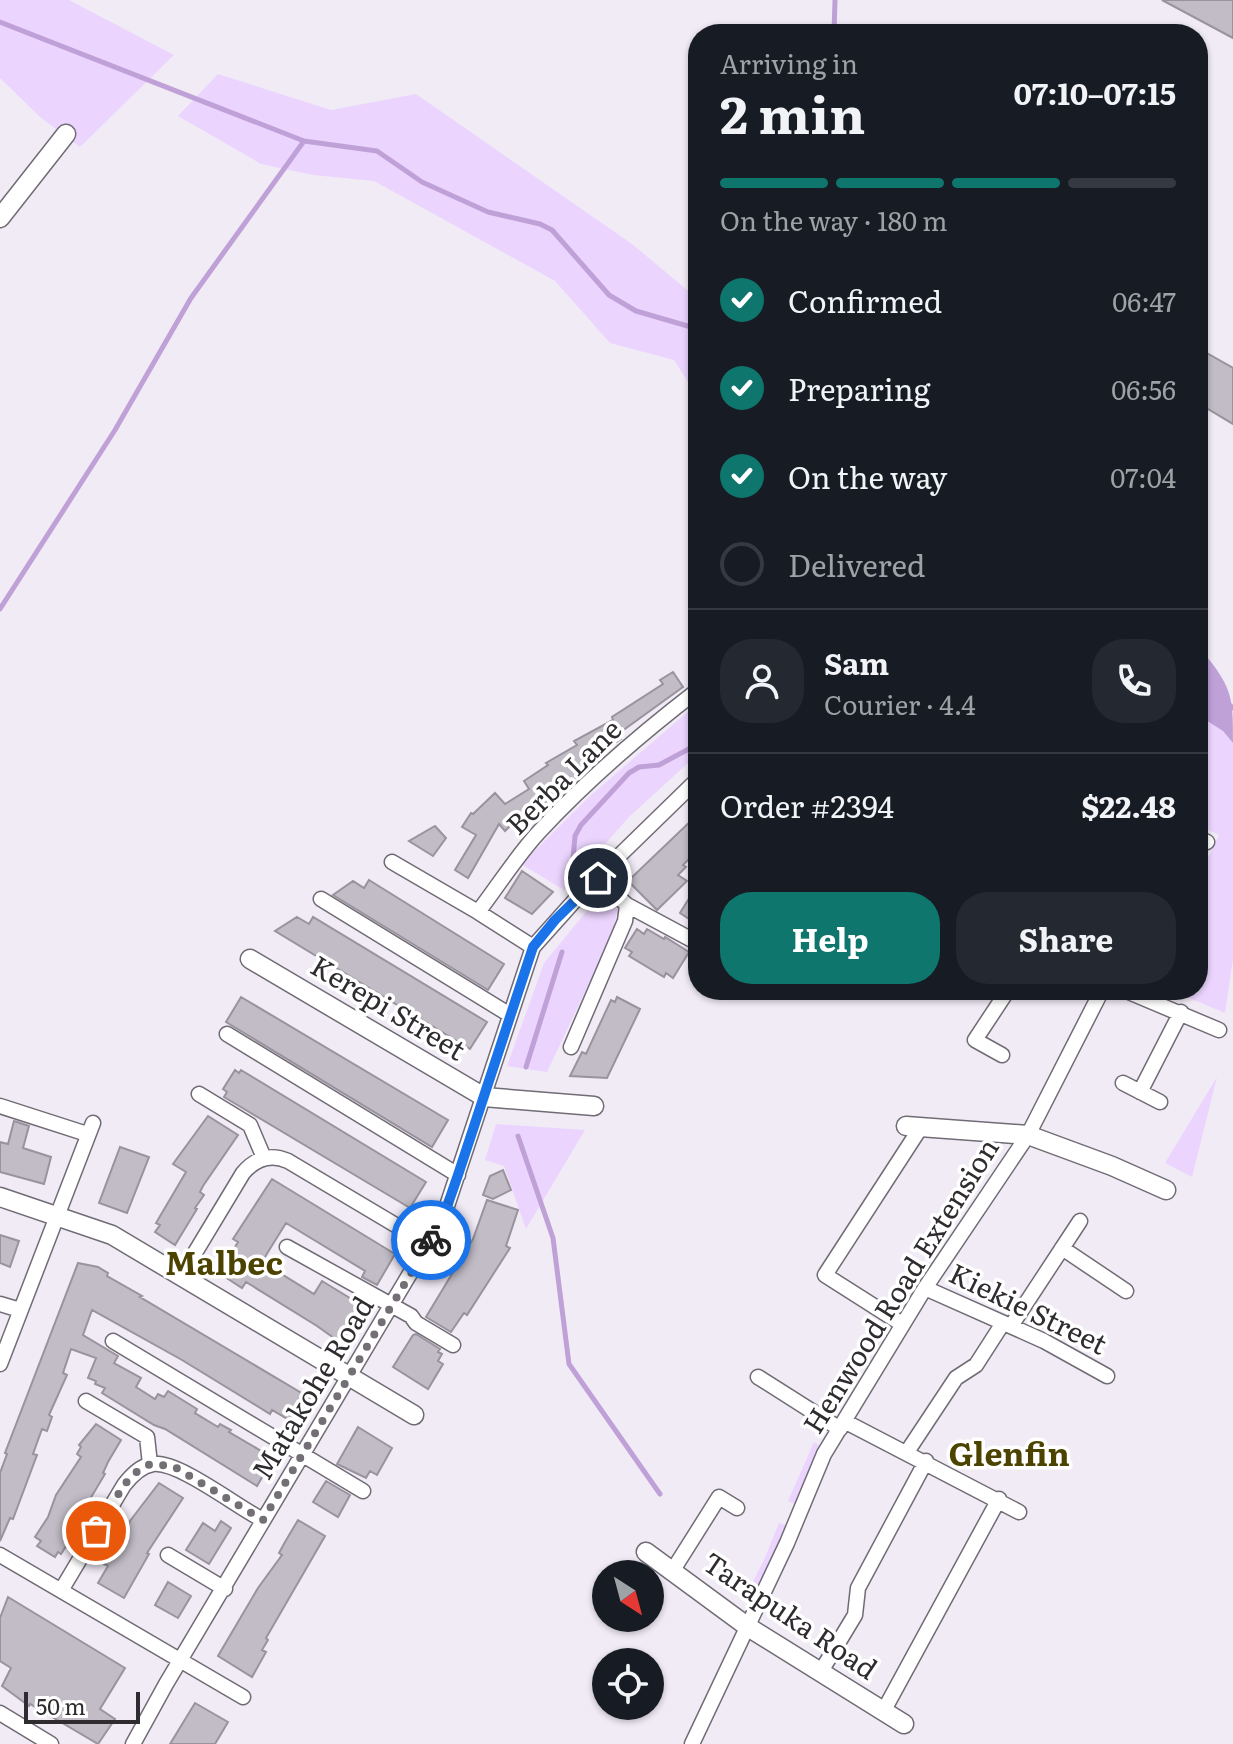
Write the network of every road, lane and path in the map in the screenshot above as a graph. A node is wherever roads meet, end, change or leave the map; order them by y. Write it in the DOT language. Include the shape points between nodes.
graph roads {
  1 [pos="66,134"];
  2 [pos="0,218"];
  3 [pos="688,698"];
  4 [pos="688,789"];
  5 [pos="392,862"];
  6 [pos="598,878"];
  7 [pos="321,899"];
  8 [pos="627,905"];
  9 [pos="478,912"];
  10 [pos="688,938"];
  11 [pos="533,947"];
  12 [pos="250,959"];
  13 [pos="1001,1000"];
  14 [pos="1097,1000"];
  15 [pos="1150,1000"];
  16 [pos="1181,1012"];
  17 [pos="510,1015"];
  18 [pos="1219,1030"];
  19 [pos="227,1034"];
  20 [pos="571,1047"];
  21 [pos="1002,1055"];
  22 [pos="1123,1083"];
  23 [pos="1140,1092"];
  24 [pos="199,1094"];
  25 [pos="484,1097"];
  26 [pos="1160,1102"];
  27 [pos="0,1106"];
  28 [pos="594,1106"];
  29 [pos="914,1127"];
  30 [pos="1028,1135"];
  31 [pos="264,1158"];
  32 [pos="458,1175"];
  33 [pos="1166,1190"];
  34 [pos="0,1197"];
  35 [pos="57,1215"];
  36 [pos="1080,1221"];
  37 [pos="429,1245"];
  38 [pos="287,1247"];
  39 [pos="1062,1248"];
  40 [pos="181,1276"];
  41 [pos="925,1288"];
  42 [pos="1126,1291"];
  43 [pos="0,1304"];
  44 [pos="392,1307"];
  45 [pos="20,1310"];
  46 [pos="902,1324"];
  47 [pos="1007,1324"];
  48 [pos="113,1341"];
  49 [pos="453,1345"];
  50 [pos="0,1364"];
  51 [pos="1107,1376"];
  52 [pos="349,1377"];
  53 [pos="758,1377"];
  54 [pos="86,1401"];
  55 [pos="414,1415"];
  56 [pos="842,1425"];
  57 [pos="907,1452"];
  58 [pos="303,1456"];
  59 [pos="926,1461"];
  60 [pos="150,1464"];
  61 [pos="363,1491"];
  62 [pos="999,1499"];
  63 [pos="737,1508"];
  64 [pos="1019,1512"];
  65 [pos="263,1520"];
  66 [pos="646,1552"];
  67 [pos="0,1555"];
  68 [pos="168,1555"];
  69 [pos="673,1570"];
  70 [pos="62,1589"];
  71 [pos="225,1589"];
  72 [pos="748,1627"];
  73 [pos="181,1660"];
  74 [pos="820,1673"];
  75 [pos="243,1697"];
  76 [pos="883,1712"];
  77 [pos="0,1713"];
  78 [pos="904,1724"];
  79 [pos="51,1744"];
  80 [pos="133,1744"];
  81 [pos="692,1744"];
  1 -- 2 [label="street"];
  3 -- 9 [label="street, Berba Lane" via="568,802 535,836"];
  4 -- 6 [label="street, Matakohe Road"];
  5 -- 9 [label="street"];
  6 -- 8 [label="street"];
  6 -- 11 [label="street, Matakohe Road"];
  7 -- 17 [label="street"];
  8 -- 10 [label="street"];
  8 -- 20 [label="street" via="625,921"];
  9 -- 11 [label="street"];
  11 -- 17 [label="street, Matakohe Road"];
  12 -- 25 [label="street, Kerepi Street"];
  13 -- 21 [label="street" via="975,1040"];
  14 -- 30 [label="street, Henwood Road Extension"];
  15 -- 16 [label="street"];
  16 -- 18 [label="street"];
  16 -- 23 [label="street"];
  17 -- 25 [label="street, Matakohe Road"];
  19 -- 32 [label="street"];
  22 -- 23 [label="street"];
  23 -- 26 [label="street"];
  24 -- 31 [label="street" via="250,1125"];
  25 -- 28 [label="street, Kerepi Street"];
  25 -- 32 [label="street, Matakohe Road"];
  27 -- 35 [label="street" via="90,1129"];
  29 -- 30 [label="street"];
  29 -- 46 [label="street" via="825,1275"];
  30 -- 33 [label="street"];
  30 -- 41 [label="street, Henwood Road Extension"];
  31 -- 37 [label="street" via="288,1161"];
  31 -- 40 [label="street" via="243,1173"];
  32 -- 37 [label="street, Matakohe Road"];
  34 -- 35 [label="street"];
  35 -- 40 [label="street" via="112,1235"];
  35 -- 45 [label="street"];
  36 -- 39 [label="street"];
  37 -- 44 [label="street, Matakohe Road"];
  38 -- 44 [label="street"];
  39 -- 42 [label="street"];
  39 -- 47 [label="street"];
  40 -- 52 [label="street"];
  41 -- 46 [label="street, Henwood Road Extension"];
  41 -- 47 [label="street, Kiekie Street"];
  43 -- 45 [label="street"];
  44 -- 49 [label="street"];
  44 -- 52 [label="street, Matakohe Road"];
  45 -- 50 [label="street"];
  46 -- 56 [label="street, Henwood Road Extension"];
  47 -- 51 [label="street, Kiekie Street"];
  47 -- 57 [label="street" via="976,1365 956,1378"];
  48 -- 58 [label="street"];
  52 -- 55 [label="street"];
  52 -- 58 [label="street, Matakohe Road"];
  53 -- 56 [label="street"];
  54 -- 60 [label="street" via="147,1437"];
  56 -- 57 [label="street"];
  56 -- 72 [label="street, Henwood Road Extension" via="824,1454"];
  57 -- 59 [label="street"];
  58 -- 61 [label="street"];
  58 -- 65 [label="street, Matakohe Road"];
  59 -- 62 [label="street"];
  59 -- 74 [label="street" via="858,1588 855,1615"];
  60 -- 65 [label="street" via="173,1466"];
  60 -- 70 [label="street" via="124,1485"];
  62 -- 64 [label="street"];
  62 -- 76 [label="street"];
  63 -- 69 [label="street" via="719,1497"];
  65 -- 71 [label="street, Matakohe Road"];
  66 -- 69 [label="street, Tarapuka Road"];
  67 -- 70 [label="street"];
  68 -- 71 [label="street"];
  69 -- 72 [label="street, Tarapuka Road"];
  70 -- 73 [label="street"];
  71 -- 73 [label="street, Matakohe Road"];
  72 -- 74 [label="street, Tarapuka Road"];
  72 -- 81 [label="street, Henwood Road Extension"];
  73 -- 75 [label="street"];
  73 -- 80 [label="street, Matakohe Road"];
  74 -- 76 [label="street, Tarapuka Road"];
  76 -- 78 [label="street, Tarapuka Road"];
  77 -- 79 [label="street"];
}
